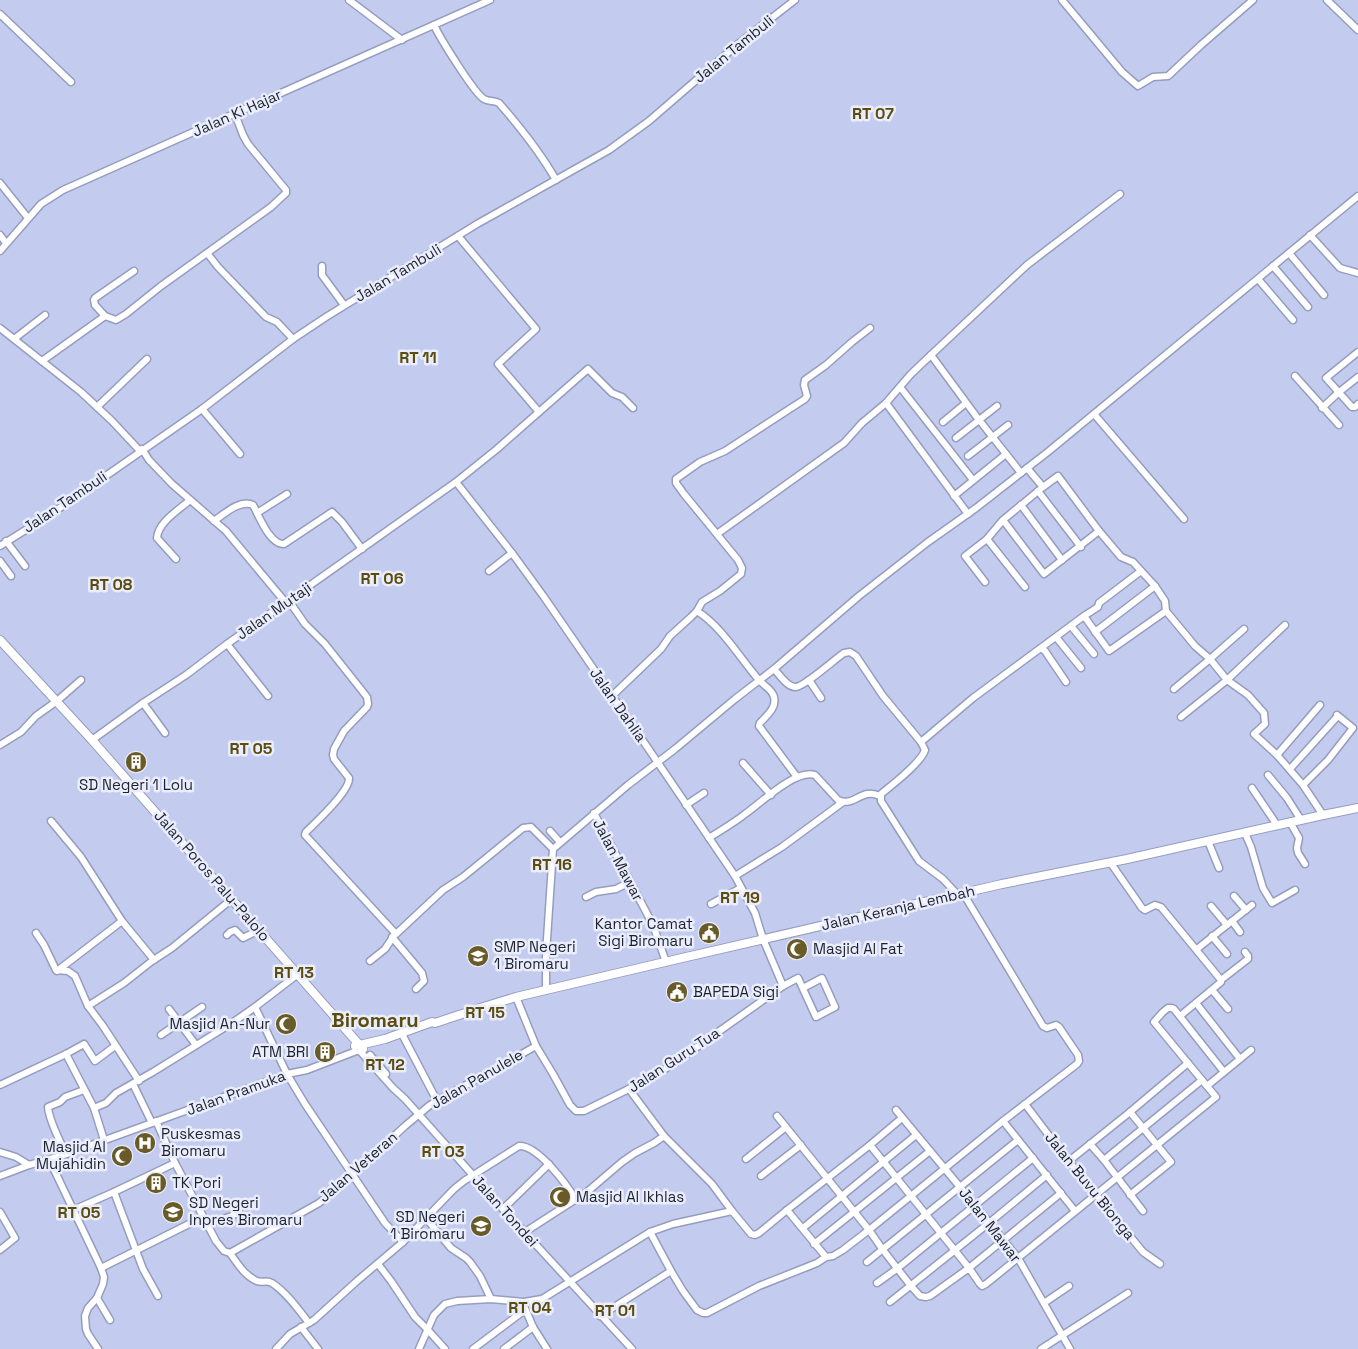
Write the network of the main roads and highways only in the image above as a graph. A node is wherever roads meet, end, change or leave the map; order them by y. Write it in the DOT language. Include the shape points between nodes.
graph roads {
  1 [pos="0,640"];
  2 [pos="1358,808"];
  3 [pos="435,1023"];
  4 [pos="359,1047"];
  1 -- 4 [label="main road, Jalan Poros Palu-Palolo" via="92,740"];
  2 -- 3 [label="main road, Jalan Keranja Lembah" via="763,939 516,997"];
  3 -- 4 [label="main road, Jalan Keranja Lembah"];
  3 -- 4 [label="main road" via="403,1036"];
}
